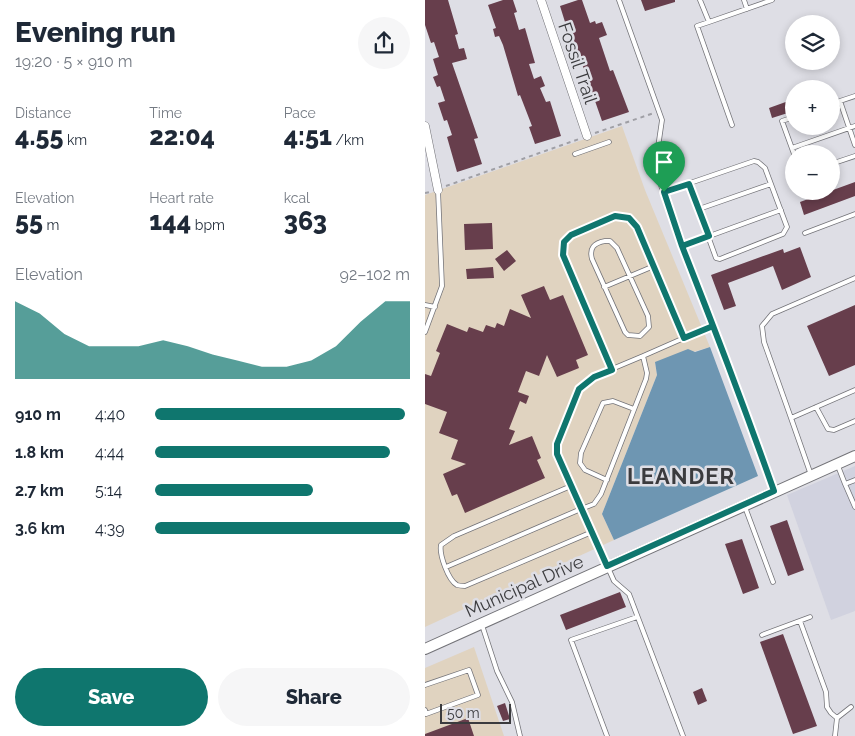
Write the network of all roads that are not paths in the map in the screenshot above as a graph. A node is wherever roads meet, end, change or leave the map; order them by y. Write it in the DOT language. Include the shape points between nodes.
graph roads {
  1 [pos="541,0"];
  2 [pos="619,0"];
  3 [pos="700,0"];
  4 [pos="744,0"];
  5 [pos="772,0"];
  6 [pos="747,9"];
  7 [pos="709,22"];
  8 [pos="855,96"];
  9 [pos="840,101"];
  10 [pos="732,125"];
  11 [pos="425,126"];
  12 [pos="855,126"];
  13 [pos="849,128"];
  14 [pos="587,136"];
  15 [pos="609,142"];
  16 [pos="801,145"];
  17 [pos="855,145"];
  18 [pos="592,148"];
  19 [pos="575,154"];
  20 [pos="855,156"];
  21 [pos="840,161"];
  22 [pos="689,184"];
  23 [pos="771,184"];
  24 [pos="438,190"];
  25 [pos="664,192"];
  26 [pos="699,209"];
  27 [pos="781,210"];
  28 [pos="855,214"];
  29 [pos="805,233"];
  30 [pos="709,236"];
  31 [pos="682,246"];
  32 [pos="654,266"];
  33 [pos="630,276"];
  34 [pos="855,278"];
  35 [pos="604,287"];
  36 [pos="425,305"];
  37 [pos="435,307"];
  38 [pos="713,326"];
  39 [pos="425,332"];
  40 [pos="684,338"];
  41 [pos="643,356"];
  42 [pos="612,370"];
  43 [pos="855,390"];
  44 [pos="816,407"];
  45 [pos="634,409"];
  46 [pos="791,418"];
  47 [pos="855,420"];
  48 [pos="855,456"];
  49 [pos="837,463"];
  50 [pos="811,475"];
  51 [pos="607,480"];
  52 [pos="855,480"];
  53 [pos="845,484"];
  54 [pos="571,486"];
  55 [pos="774,491"];
  56 [pos="744,505"];
  57 [pos="855,507"];
  58 [pos="581,509"];
  59 [pos="592,532"];
  60 [pos="607,566"];
  61 [pos="446,567"];
  62 [pos="773,582"];
  63 [pos="637,617"];
  64 [pos="810,617"];
  65 [pos="800,621"];
  66 [pos="481,624"];
  67 [pos="762,635"];
  68 [pos="425,649"];
  69 [pos="425,685"];
  70 [pos="851,707"];
  71 [pos="425,710"];
  72 [pos="837,718"];
  73 [pos="520,736"];
  74 [pos="607,736"];
  75 [pos="683,736"];
  76 [pos="835,736"];
  1 -- 14 [label="street, Fossil Trail"];
  2 -- 25 [label="lane" via="662,120 655,168"];
  3 -- 7 [label="lane"];
  4 -- 6 [label="lane"];
  5 -- 6 [label="lane"];
  6 -- 7 [label="lane"];
  7 -- 10 [label="lane" via="697,26"];
  8 -- 9 [label="lane"];
  9 -- 13 [label="lane"];
  11 -- 24 [label="street"];
  12 -- 13 [label="lane"];
  13 -- 16 [label="lane"];
  13 -- 17 [label="lane"];
  14 -- 18 [label="lane"];
  15 -- 18 [label="lane"];
  18 -- 19 [label="lane"];
  20 -- 21 [label="lane"];
  22 -- 23 [label="lane" via="754,161 765,168"];
  22 -- 25 [label="lane"];
  22 -- 26 [label="lane"];
  23 -- 26 [label="lane"];
  23 -- 27 [label="lane"];
  24 -- 37 [label="lane" via="441,286"];
  25 -- 31 [label="lane"];
  26 -- 30 [label="lane"];
  27 -- 30 [label="lane"];
  27 -- 30 [label="lane" via="787,228 783,234 720,259 716,258"];
  28 -- 29 [label="lane"];
  30 -- 31 [label="lane"];
  31 -- 38 [label="lane"];
  32 -- 33 [label="lane"];
  32 -- 40 [label="lane"];
  32 -- 42 [label="lane" via="637,227 629,218 615,216 571,235 564,242 563,255"];
  33 -- 35 [label="lane"];
  33 -- 35 [label="lane" via="615,244 611,241 594,244 591,254"];
  33 -- 35 [label="lane" via="649,322 641,336 625,332"];
  34 -- 46 [label="lane" via="772,314 762,326 764,342"];
  36 -- 37 [label="lane"];
  37 -- 39 [label="lane"];
  38 -- 40 [label="lane"];
  38 -- 55 [label="lane"];
  40 -- 41 [label="lane"];
  41 -- 42 [label="lane"];
  41 -- 45 [label="lane" via="646,379"];
  42 -- 54 [label="lane" via="594,377 579,389 557,444 557,454"];
  43 -- 44 [label="lane"];
  44 -- 46 [label="lane"];
  44 -- 47 [label="lane" via="828,429 834,430"];
  45 -- 51 [label="lane"];
  45 -- 51 [label="lane" via="613,401 603,403 581,453 582,467"];
  46 -- 50 [label="lane"];
  48 -- 49 [label="street, Municipal Drive"];
  49 -- 50 [label="street, Municipal Drive"];
  49 -- 53 [label="lane"];
  50 -- 55 [label="street, Municipal Drive"];
  51 -- 58 [label="lane" via="594,504"];
  52 -- 53 [label="lane"];
  53 -- 57 [label="lane"];
  54 -- 58 [label="lane"];
  54 -- 61 [label="lane" via="454,536 441,545 440,552"];
  55 -- 56 [label="street, Municipal Drive"];
  56 -- 60 [label="street, Municipal Drive"];
  56 -- 62 [label="lane"];
  58 -- 59 [label="lane"];
  58 -- 61 [label="lane"];
  59 -- 60 [label="lane"];
  59 -- 61 [label="lane" via="465,586 456,584"];
  60 -- 63 [label="lane" via="614,581 629,594"];
  60 -- 66 [label="street, Municipal Drive"];
  63 -- 74 [label="lane" via="571,640"];
  63 -- 75 [label="lane"];
  64 -- 65 [label="lane"];
  65 -- 67 [label="lane"];
  65 -- 72 [label="lane" via="826,692 827,707"];
  66 -- 68 [label="street, Municipal Drive"];
  66 -- 73 [label="lane" via="512,702"];
  69 -- 71 [label="lane" via="469,670 478,695 426,714"];
  70 -- 72 [label="lane"];
  72 -- 76 [label="lane"];
}
